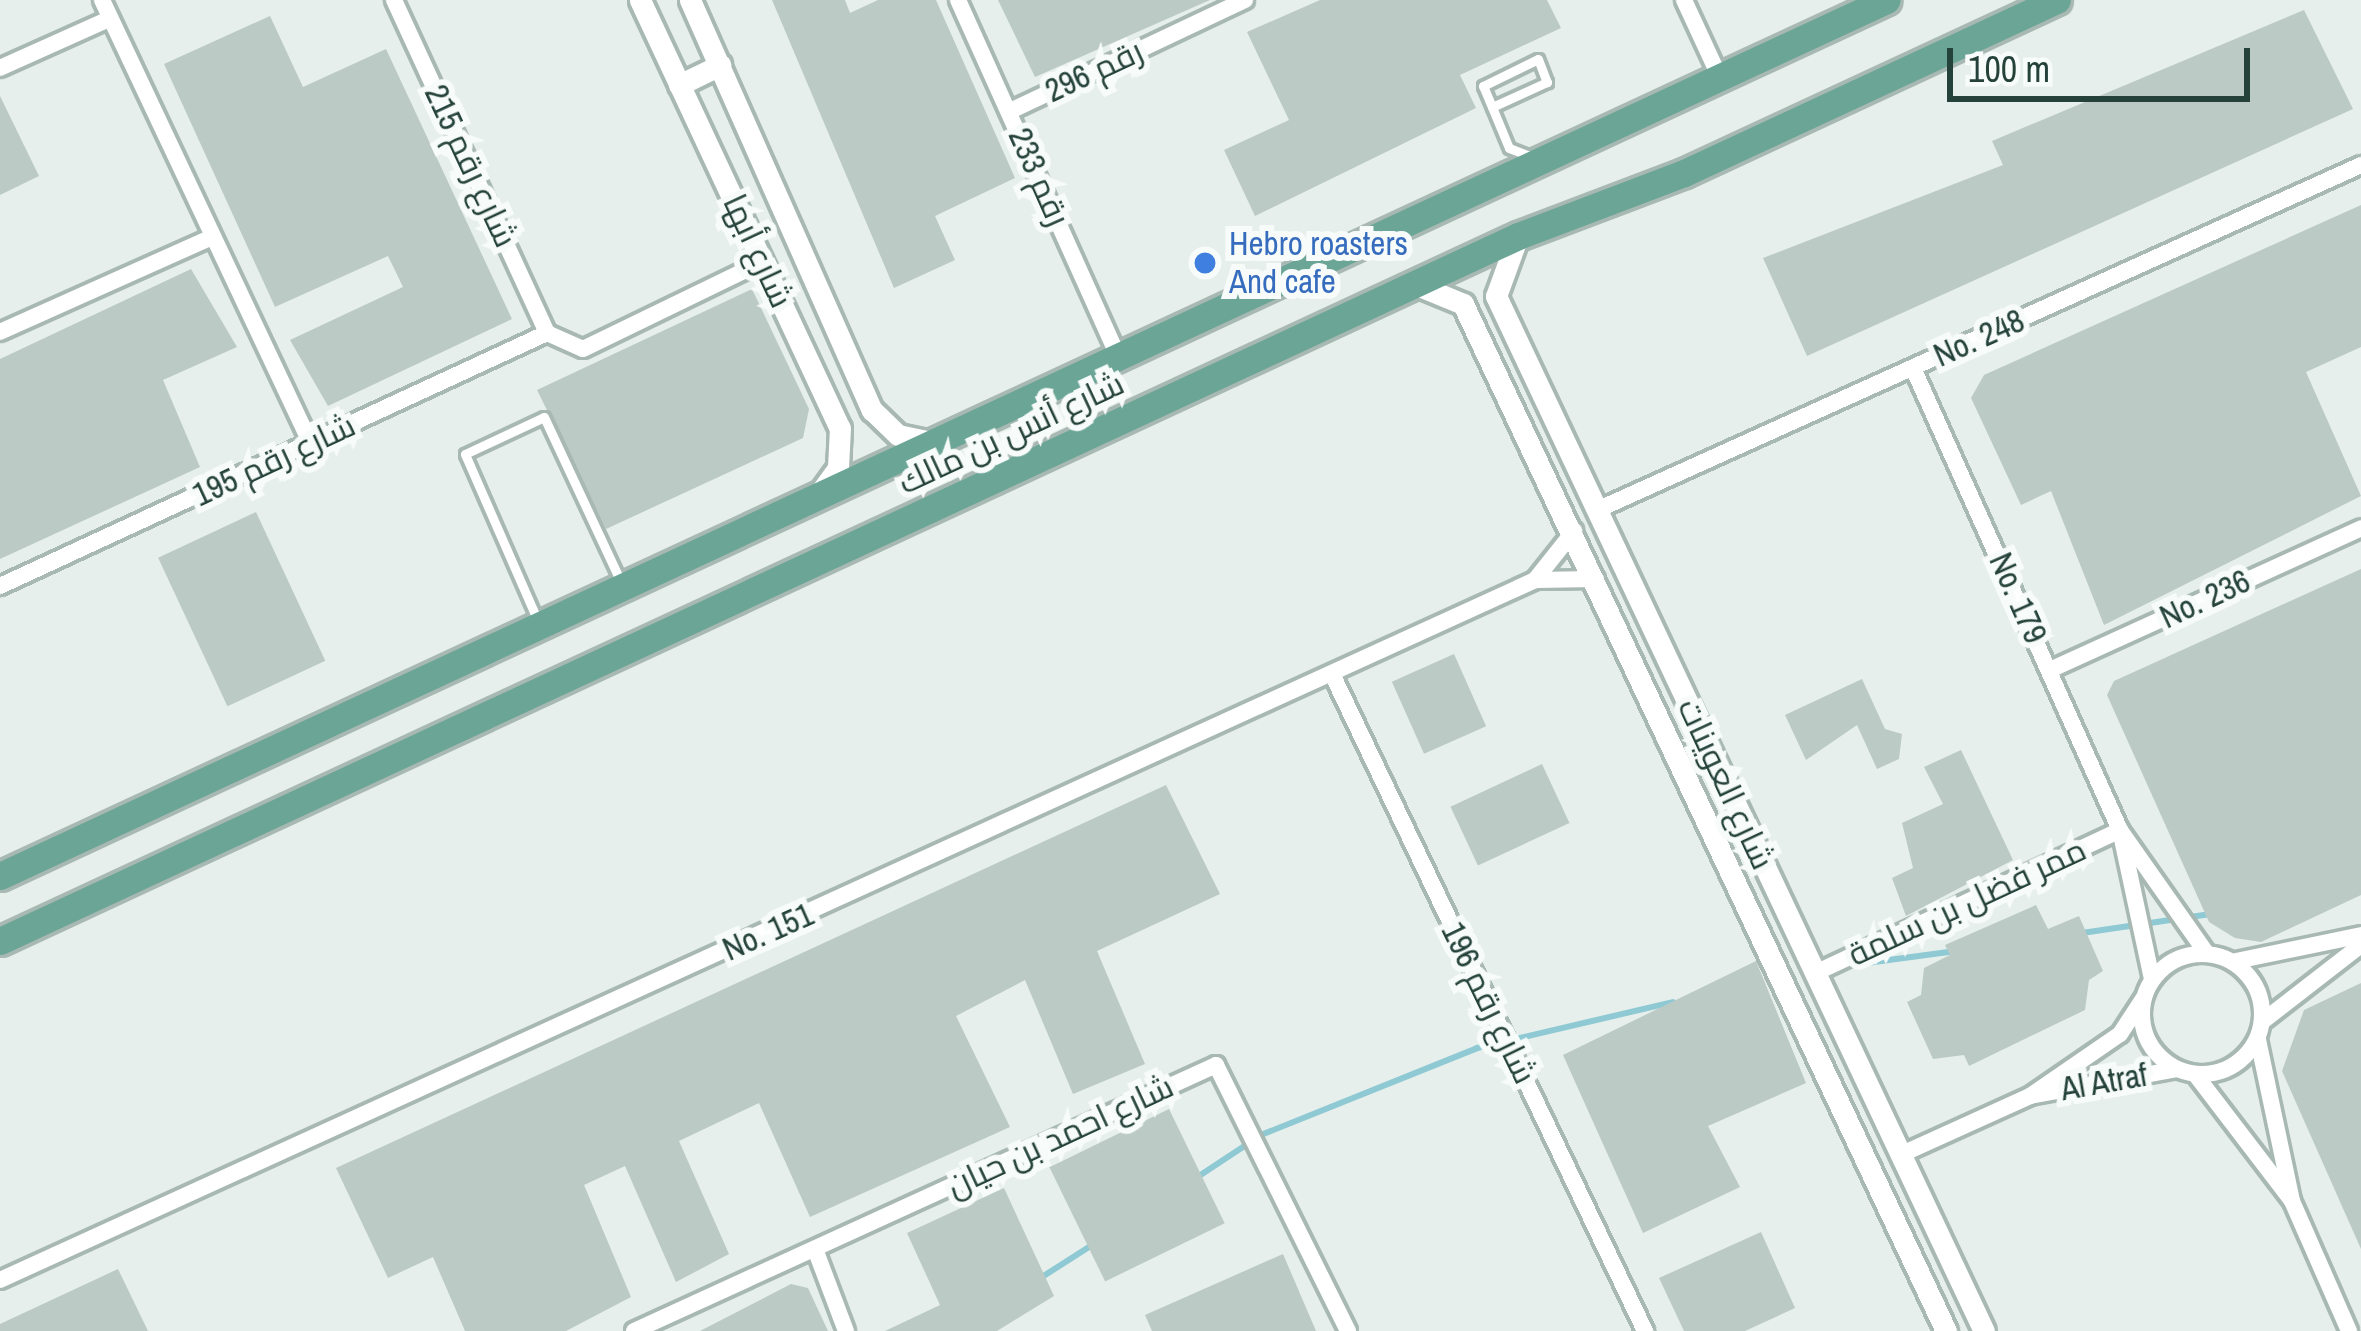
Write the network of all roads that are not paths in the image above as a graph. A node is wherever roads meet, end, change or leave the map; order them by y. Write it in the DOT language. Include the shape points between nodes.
graph roads {
  1 [pos="102,0"];
  2 [pos="394,0"];
  3 [pos="640,0"];
  4 [pos="689,0"];
  5 [pos="958,0"];
  6 [pos="1245,0"];
  7 [pos="1684,0"];
  8 [pos="1886,0"];
  9 [pos="2057,0"];
  10 [pos="1222,5"];
  11 [pos="106,20"];
  12 [pos="720,65"];
  13 [pos="0,68"];
  14 [pos="1720,78"];
  15 [pos="680,85"];
  16 [pos="1492,107"];
  17 [pos="1010,111"];
  18 [pos="1541,160"];
  19 [pos="2361,165"];
  20 [pos="1518,236"];
  21 [pos="210,238"];
  22 [pos="763,262"];
  23 [pos="1417,285"];
  24 [pos="0,332"];
  25 [pos="547,332"];
  26 [pos="1117,354"];
  27 [pos="1528,360"];
  28 [pos="1913,368"];
  29 [pos="1500,378"];
  30 [pos="861,382"];
  31 [pos="826,397"];
  32 [pos="310,443"];
  33 [pos="937,443"];
  34 [pos="814,502"];
  35 [pos="1597,510"];
  36 [pos="2361,528"];
  37 [pos="1574,531"];
  38 [pos="1596,579"];
  39 [pos="1535,580"];
  40 [pos="0,586"];
  41 [pos="625,588"];
  42 [pos="541,628"];
  43 [pos="2050,670"];
  44 [pos="1333,676"];
  45 [pos="2120,830"];
  46 [pos="0,876"];
  47 [pos="2361,934"];
  48 [pos="0,941"];
  49 [pos="2361,945"];
  50 [pos="2207,954"];
  51 [pos="2236,961"];
  52 [pos="1815,973"];
  53 [pos="2152,980"];
  54 [pos="2144,999"];
  55 [pos="2263,1021"];
  56 [pos="2258,1040"];
  57 [pos="2186,1072"];
  58 [pos="2030,1096"];
  59 [pos="1881,1116"];
  60 [pos="1853,1127"];
  61 [pos="1900,1156"];
  62 [pos="1917,1190"];
  63 [pos="2292,1201"];
  64 [pos="1887,1202"];
  65 [pos="815,1249"];
  66 [pos="0,1280"];
  67 [pos="634,1331"];
  68 [pos="846,1331"];
  69 [pos="1348,1331"];
  70 [pos="1646,1331"];
  71 [pos="1946,1331"];
  72 [pos="1984,1331"];
  73 [pos="2349,1331"];
  1 -- 11 [label="street"];
  2 -- 25 [label="street, شارع رقم 215"];
  3 -- 15 [label="street, شارع أبها"];
  4 -- 12 [label="street, شارع أبها"];
  5 -- 17 [label="street, رقم 233"];
  6 -- 10 [label="street, رقم 296"];
  7 -- 14 [label="street"];
  8 -- 14 [label="main road, شارع أنس بن مالك"];
  9 -- 20 [label="main road, شارع أنس بن مالك" via="1684,173"];
  10 -- 17 [label="street, رقم 296"];
  11 -- 13 [label="street"];
  11 -- 21 [label="street"];
  12 -- 15 [label="street"];
  12 -- 30 [label="street, شارع أبها"];
  14 -- 18 [label="main road, شارع أنس بن مالك"];
  15 -- 22 [label="street, شارع أبها"];
  16 -- 16 [label="lane" via="1547,82 1538,58 1483,86"];
  16 -- 18 [label="lane" via="1509,148"];
  17 -- 26 [label="street, رقم 233"];
  18 -- 26 [label="main road, شارع أنس بن مالك"];
  19 -- 28 [label="street, No. 248"];
  20 -- 23 [label="main road, شارع أنس بن مالك"];
  20 -- 27 [label="street, شارع العوينات" via="1496,296"];
  21 -- 24 [label="street"];
  21 -- 32 [label="street"];
  22 -- 25 [label="street" via="583,349"];
  22 -- 31 [label="street, شارع أبها"];
  23 -- 29 [label="street, شارع العوينات" via="1463,304"];
  23 -- 48 [label="main road, شارع أنس بن مالك"];
  25 -- 32 [label="street, شارع رقم 195"];
  26 -- 33 [label="main road, شارع أنس بن مالك"];
  27 -- 29 [label="street" via="1498,342"];
  27 -- 35 [label="street, شارع العوينات"];
  28 -- 35 [label="street, No. 248"];
  28 -- 43 [label="street, No. 179"];
  29 -- 37 [label="street, شارع العوينات"];
  30 -- 31 [label="street"];
  30 -- 33 [label="street, شارع أبها" via="882,424"];
  31 -- 34 [label="street, شارع أبها" via="842,446"];
  32 -- 40 [label="street, شارع رقم 195"];
  33 -- 34 [label="main road, شارع أنس بن مالك"];
  34 -- 41 [label="main road, شارع أنس بن مالك"];
  35 -- 52 [label="street, شارع العوينات"];
  36 -- 43 [label="street, No. 236"];
  37 -- 38 [label="street, شارع العوينات"];
  37 -- 39 [label="street, No. 151"];
  38 -- 39 [label="street, No. 151"];
  38 -- 60 [label="street, شارع العوينات"];
  39 -- 44 [label="street, No. 151"];
  41 -- 42 [label="main road, شارع أنس بن مالك"];
  41 -- 42 [label="lane" via="544,418 465,454"];
  42 -- 46 [label="main road, شارع أنس بن مالك"];
  43 -- 45 [label="street, No. 179"];
  44 -- 66 [label="street, No. 151"];
  44 -- 70 [label="street, شارع رقم 196"];
  45 -- 50 [label="street, No. 179"];
  45 -- 52 [label="street, ممر فضل بن سلمة"];
  45 -- 53 [label="street, No. 179"];
  47 -- 51 [label="street"];
  49 -- 55 [label="street"];
  50 -- 51 [label="street"];
  50 -- 53 [label="street"];
  51 -- 55 [label="street"];
  52 -- 59 [label="street, شارع العوينات"];
  53 -- 54 [label="street, Al Atraf"];
  54 -- 57 [label="street, Al Atraf" via="2147,1040"];
  54 -- 58 [label="street, Al Atraf" via="2120,1034"];
  55 -- 56 [label="street"];
  56 -- 57 [label="street, Al Atraf" via="2232,1067"];
  56 -- 63 [label="street"];
  57 -- 58 [label="street, Al Atraf"];
  57 -- 63 [label="street"];
  58 -- 61 [label="street, Al Atraf"];
  59 -- 60 [label="street"];
  59 -- 61 [label="street, شارع العوينات"];
  60 -- 64 [label="street, شارع العوينات"];
  61 -- 62 [label="street, شارع العوينات"];
  62 -- 64 [label="street"];
  62 -- 72 [label="street, شارع العوينات"];
  63 -- 73 [label="street"];
  64 -- 71 [label="street, شارع العوينات"];
  65 -- 67 [label="street, شارع احمد بن حيان"];
  65 -- 68 [label="street"];
  65 -- 69 [label="street, شارع احمد بن حيان" via="1216,1065"];
}
